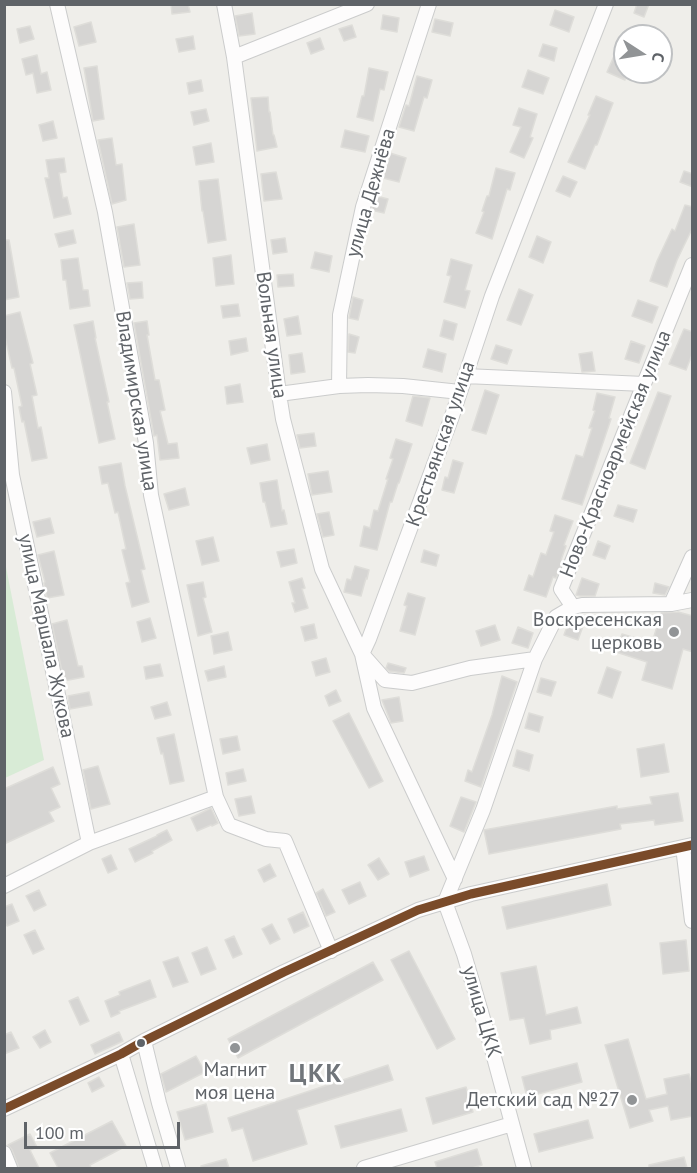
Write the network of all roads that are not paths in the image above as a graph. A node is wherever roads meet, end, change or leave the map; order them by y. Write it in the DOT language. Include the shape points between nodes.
graph roads {
  1 [pos="57,4"];
  2 [pos="224,4"];
  3 [pos="367,4"];
  4 [pos="429,4"];
  5 [pos="606,4"];
  6 [pos="234,57"];
  7 [pos="693,265"];
  8 [pos="465,376"];
  9 [pos="644,384"];
  10 [pos="339,386"];
  11 [pos="4,392"];
  12 [pos="460,392"];
  13 [pos="279,394"];
  14 [pos="690,562"];
  15 [pos="693,589"];
  16 [pos="693,600"];
  17 [pos="671,604"];
  18 [pos="573,607"];
  19 [pos="362,654"];
  20 [pos="535,659"];
  21 [pos="216,797"];
  22 [pos="88,843"];
  23 [pos="688,846"];
  24 [pos="455,879"];
  25 [pos="4,886"];
  26 [pos="445,902"];
  27 [pos="693,921"];
  28 [pos="331,951"];
  29 [pos="144,1041"];
  30 [pos="121,1054"];
  31 [pos="4,1109"];
  32 [pos="512,1124"];
  33 [pos="4,1153"];
  34 [pos="10,1168"];
  35 [pos="155,1168"];
  36 [pos="178,1168"];
  37 [pos="364,1168"];
  38 [pos="524,1168"];
  1 -- 21 [label="street, Владимирская улица" via="105,212 146,443 151,495"];
  2 -- 6 [label="street, Вольная улица"];
  3 -- 6 [label="street"];
  4 -- 10 [label="street, улица Дежнёва" via="363,207 340,315"];
  5 -- 8 [label="street, Крестьянская улица" via="492,296"];
  6 -- 13 [label="street, Вольная улица"];
  7 -- 9 [label="street, Ново-Красноармейская улица"];
  8 -- 9 [label="street"];
  8 -- 12 [label="street, Крестьянская улица"];
  9 -- 18 [label="street, Ново-Красноармейская улица" via="561,590"];
  10 -- 12 [label="street" via="403,386"];
  10 -- 13 [label="street"];
  11 -- 22 [label="street, улица Маршала Жукова" via="12,475"];
  12 -- 19 [label="street, Крестьянская улица"];
  13 -- 19 [label="street, Вольная улица" via="322,569"];
  14 -- 15 [label="street"];
  14 -- 17 [label="street"];
  16 -- 17 [label="street"];
  17 -- 18 [label="street"];
  18 -- 20 [label="street, Ново-Красноармейская улица" via="556,617"];
  19 -- 20 [label="street" via="385,680 412,683 470,668"];
  19 -- 24 [label="street" via="374,708"];
  20 -- 24 [label="street, Ново-Красноармейская улица"];
  21 -- 22 [label="street"];
  21 -- 28 [label="street, Владимирская улица" via="229,825 266,839 285,841"];
  22 -- 25 [label="street"];
  23 -- 26 [label="street"];
  23 -- 27 [label="street"];
  24 -- 26 [label="street, Ново-Красноармейская улица"];
  26 -- 28 [label="street" via="417,910"];
  26 -- 32 [label="street, улица ЦКК" via="467,964"];
  28 -- 29 [label="street"];
  29 -- 30 [label="street"];
  29 -- 36 [label="street"];
  30 -- 31 [label="street"];
  30 -- 35 [label="street"];
  32 -- 37 [label="street"];
  32 -- 38 [label="street, улица ЦКК"];
  33 -- 34 [label="street"];
}
